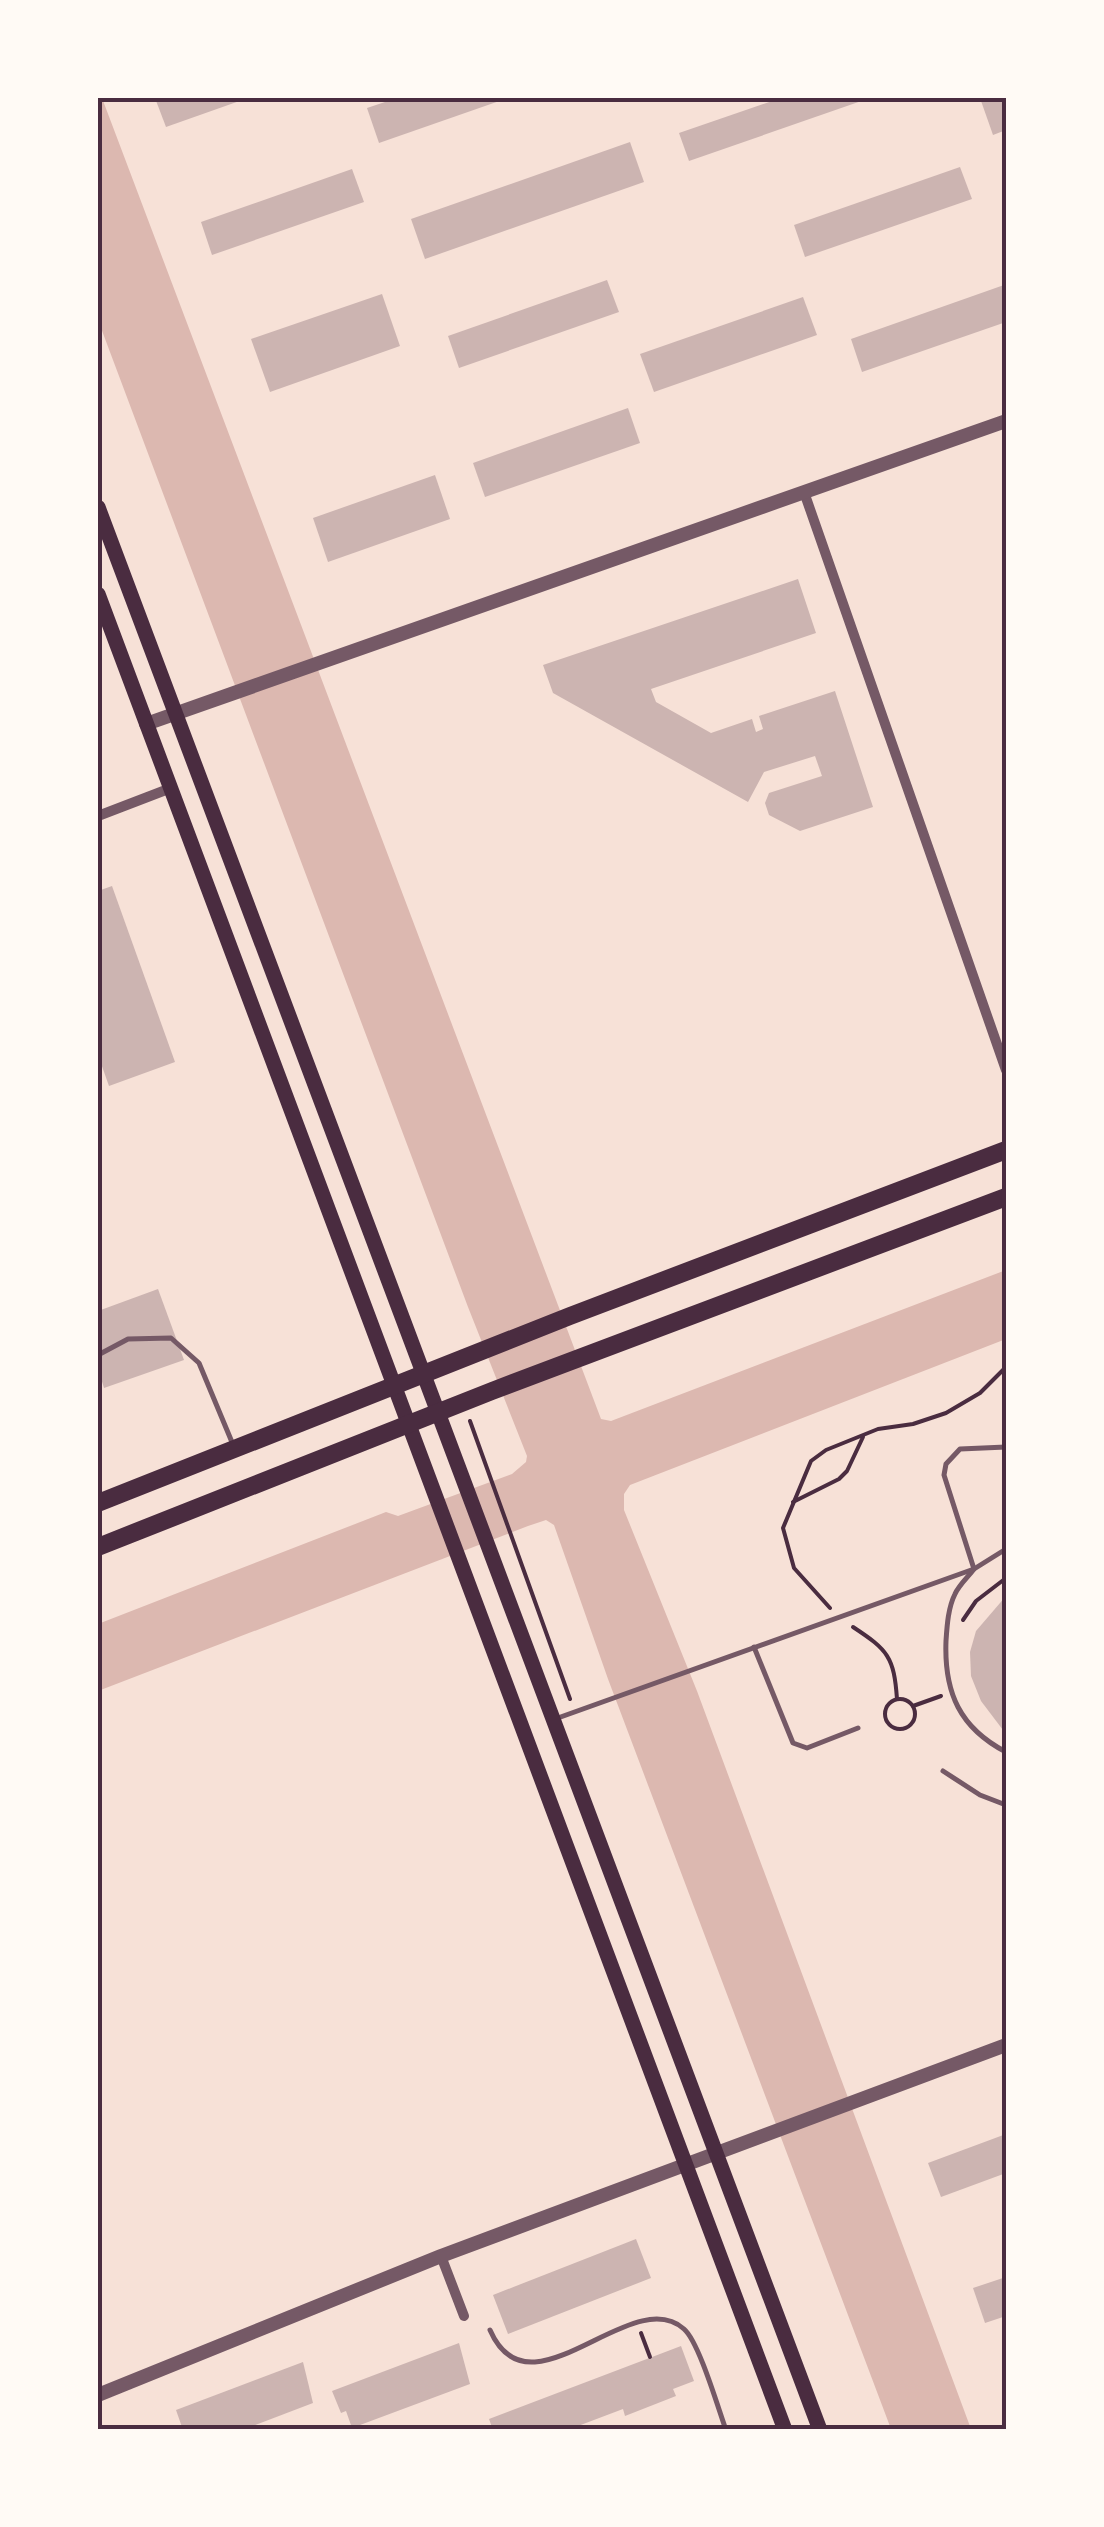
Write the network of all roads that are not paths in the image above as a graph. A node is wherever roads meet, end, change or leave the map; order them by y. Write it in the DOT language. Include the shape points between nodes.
graph roads {
  1 [pos="1006,420"];
  2 [pos="804,492"];
  3 [pos="98,507"];
  4 [pos="98,594"];
  5 [pos="175,714"];
  6 [pos="146,724"];
  7 [pos="171,788"];
  8 [pos="98,816"];
  9 [pos="1006,1070"];
  10 [pos="1006,1150"];
  11 [pos="1006,1197"];
  12 [pos="98,1355"];
  13 [pos="422,1374"];
  14 [pos="394,1386"];
  15 [pos="437,1413"];
  16 [pos="410,1424"];
  17 [pos="1006,1447"];
  18 [pos="235,1450"];
  19 [pos="98,1503"];
  20 [pos="98,1547"];
  21 [pos="1006,1549"];
  22 [pos="974,1569"];
  23 [pos="754,1647"];
  24 [pos="552,1720"];
  25 [pos="858,1728"];
  26 [pos="1006,1752"];
  27 [pos="944,1771"];
  28 [pos="1006,1805"];
  29 [pos="1006,2045"];
  30 [pos="717,2155"];
  31 [pos="686,2166"];
  32 [pos="441,2256"];
  33 [pos="464,2316"];
  34 [pos="490,2330"];
  35 [pos="98,2395"];
  36 [pos="726,2430"];
  37 [pos="785,2430"];
  38 [pos="820,2430"];
  1 -- 2 [label="street"];
  2 -- 5 [label="street"];
  2 -- 9 [label="street"];
  3 -- 5 [label="main road"];
  4 -- 6 [label="main road"];
  5 -- 6 [label="street"];
  5 -- 13 [label="main road"];
  6 -- 7 [label="main road"];
  7 -- 8 [label="street"];
  7 -- 14 [label="main road"];
  10 -- 13 [label="main road"];
  11 -- 15 [label="main road"];
  12 -- 18 [label="lane" via="128,1340 172,1338 200,1362"];
  13 -- 14 [label="main road"];
  13 -- 15 [label="main road"];
  14 -- 16 [label="main road"];
  14 -- 18 [label="main road"];
  15 -- 16 [label="main road"];
  15 -- 24 [label="main road"];
  16 -- 20 [label="main road"];
  16 -- 31 [label="main road"];
  17 -- 22 [label="lane" via="960,1448 946,1464 947,1490"];
  18 -- 19 [label="main road"];
  21 -- 22 [label="lane"];
  22 -- 23 [label="lane"];
  22 -- 26 [label="lane" via="954,1595 947,1624 952,1693 972,1729"];
  23 -- 24 [label="lane"];
  23 -- 25 [label="lane" via="793,1743 806,1748"];
  24 -- 30 [label="main road"];
  27 -- 28 [label="lane"];
  29 -- 30 [label="street"];
  30 -- 31 [label="street"];
  30 -- 38 [label="main road"];
  31 -- 32 [label="street"];
  31 -- 37 [label="main road"];
  32 -- 33 [label="street"];
  32 -- 35 [label="street"];
  34 -- 36 [label="lane" via="508,2356 530,2364 637,2324 666,2320 688,2332"];
}
